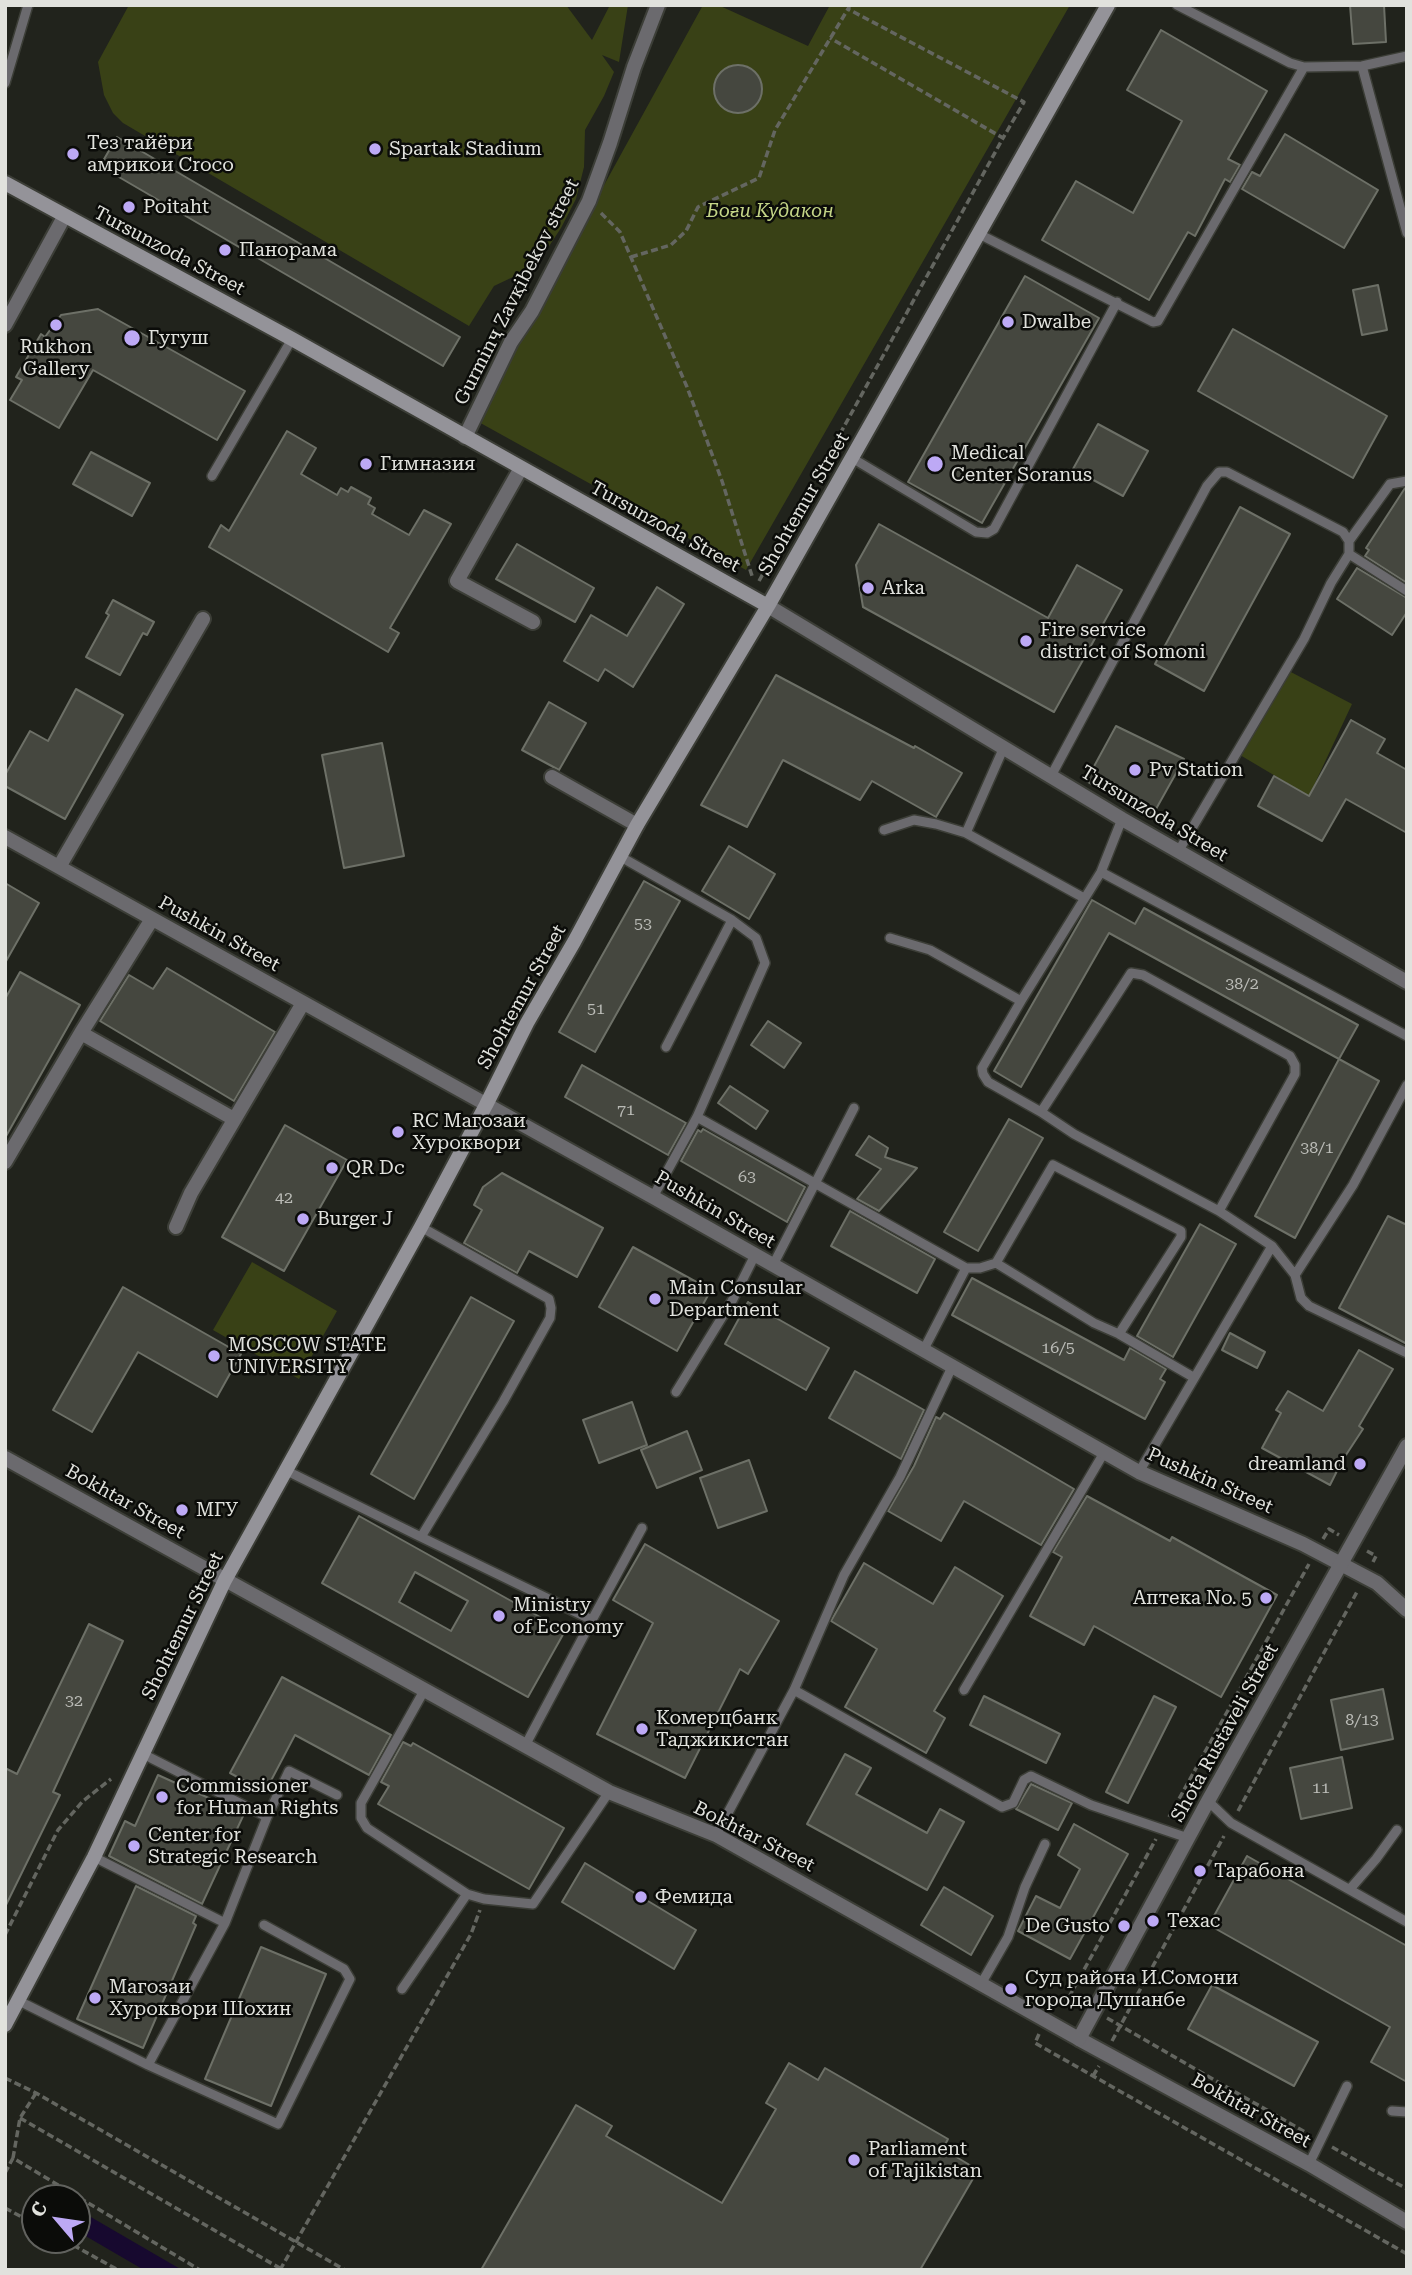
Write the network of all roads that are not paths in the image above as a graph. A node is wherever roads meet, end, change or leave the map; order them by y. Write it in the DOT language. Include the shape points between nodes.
graph roads {
  1 [pos="28,5"];
  2 [pos="658,5"];
  3 [pos="1108,5"];
  4 [pos="1177,5"];
  5 [pos="1407,56"];
  6 [pos="1363,66"];
  7 [pos="1304,67"];
  8 [pos="5,83"];
  9 [pos="5,183"];
  10 [pos="64,217"];
  11 [pos="1407,233"];
  12 [pos="979,234"];
  13 [pos="1117,302"];
  14 [pos="5,325"];
  15 [pos="292,339"];
  16 [pos="465,437"];
  17 [pos="852,458"];
  18 [pos="521,468"];
  19 [pos="212,476"];
  20 [pos="1407,481"];
  21 [pos="1349,541"];
  22 [pos="1349,554"];
  23 [pos="1407,591"];
  24 [pos="768,607"];
  25 [pos="203,619"];
  26 [pos="533,622"];
  27 [pos="1004,747"];
  28 [pos="1051,776"];
  29 [pos="552,777"];
  30 [pos="1122,819"];
  31 [pos="637,825"];
  32 [pos="884,830"];
  33 [pos="966,834"];
  34 [pos="5,837"];
  35 [pos="1178,852"];
  36 [pos="621,857"];
  37 [pos="59,867"];
  38 [pos="1101,872"];
  39 [pos="1084,898"];
  40 [pos="152,919"];
  41 [pos="733,920"];
  42 [pos="890,938"];
  43 [pos="1407,982"];
  44 [pos="1021,1001"];
  45 [pos="303,1003"];
  46 [pos="81,1033"];
  47 [pos="1407,1037"];
  48 [pos="666,1047"];
  49 [pos="1407,1085"];
  50 [pos="486,1105"];
  51 [pos="854,1108"];
  52 [pos="1041,1112"];
  53 [pos="697,1117"];
  54 [pos="234,1119"];
  55 [pos="5,1162"];
  56 [pos="816,1183"];
  57 [pos="653,1197"];
  58 [pos="1219,1211"];
  59 [pos="176,1227"];
  60 [pos="421,1227"];
  61 [pos="1272,1246"];
  62 [pos="755,1255"];
  63 [pos="996,1263"];
  64 [pos="773,1265"];
  65 [pos="966,1268"];
  66 [pos="1295,1275"];
  67 [pos="1119,1334"];
  68 [pos="923,1351"];
  69 [pos="1407,1353"];
  70 [pos="952,1367"];
  71 [pos="1194,1377"];
  72 [pos="676,1392"];
  73 [pos="1407,1446"];
  74 [pos="1105,1451"];
  75 [pos="5,1458"];
  76 [pos="285,1470"];
  77 [pos="1139,1472"];
  78 [pos="642,1528"];
  79 [pos="421,1538"];
  80 [pos="1342,1564"];
  81 [pos="225,1580"];
  82 [pos="1407,1610"];
  83 [pos="592,1620"];
  84 [pos="425,1689"];
  85 [pos="794,1690"];
  86 [pos="964,1690"];
  87 [pos="526,1744"];
  88 [pos="143,1754"];
  89 [pos="609,1792"];
  90 [pos="337,1795"];
  91 [pos="1208,1801"];
  92 [pos="267,1816"];
  93 [pos="1396,1830"];
  94 [pos="716,1835"];
  95 [pos="1188,1838"];
  96 [pos="1045,1844"];
  97 [pos="94,1857"];
  98 [pos="1350,1889"];
  99 [pos="467,1894"];
  100 [pos="1407,1922"];
  101 [pos="225,1923"];
  102 [pos="264,1925"];
  103 [pos="981,1984"];
  104 [pos="401,1989"];
  105 [pos="18,2000"];
  106 [pos="5,2025"];
  107 [pos="1079,2039"];
  108 [pos="148,2065"];
  109 [pos="1347,2086"];
  110 [pos="1392,2110"];
  111 [pos="1407,2112"];
  112 [pos="1309,2164"];
  113 [pos="1407,2222"];
  1 -- 8 [label="lane"];
  2 -- 16 [label="street, Gurminҷ Zavқibekov street" via="589,201 532,311 510,342"];
  3 -- 12 [label="main road, Shohtemur Street"];
  4 -- 7 [label="lane"];
  5 -- 6 [label="lane"];
  6 -- 7 [label="lane"];
  6 -- 11 [label="lane"];
  7 -- 13 [label="lane" via="1161,318 1153,321"];
  9 -- 10 [label="main road, Tursunzoda Street"];
  10 -- 14 [label="street"];
  10 -- 15 [label="main road, Tursunzoda Street"];
  12 -- 13 [label="lane"];
  12 -- 17 [label="main road, Shohtemur Street"];
  13 -- 17 [label="lane" via="987,533 976,532"];
  15 -- 16 [label="main road, Tursunzoda Street"];
  15 -- 19 [label="lane"];
  16 -- 18 [label="main road, Tursunzoda Street"];
  17 -- 24 [label="main road, Shohtemur Street"];
  18 -- 24 [label="main road, Tursunzoda Street"];
  18 -- 26 [label="street" via="457,581"];
  20 -- 21 [label="lane" via="1390,484"];
  21 -- 22 [label="lane"];
  21 -- 28 [label="lane" via="1319,517 1219,472 1207,486"];
  22 -- 23 [label="lane"];
  22 -- 35 [label="lane"];
  24 -- 27 [label="street, Tursunzoda Street"];
  24 -- 31 [label="main road, Shohtemur Street"];
  25 -- 37 [label="street"];
  27 -- 28 [label="street, Tursunzoda Street"];
  27 -- 33 [label="lane"];
  28 -- 30 [label="street, Tursunzoda Street"];
  29 -- 31 [label="street"];
  30 -- 35 [label="street, Tursunzoda Street"];
  30 -- 38 [label="lane"];
  31 -- 36 [label="main road, Shohtemur Street"];
  32 -- 33 [label="lane" via="914,820"];
  33 -- 39 [label="lane"];
  34 -- 37 [label="street, Pushkin Street"];
  35 -- 43 [label="street, Tursunzoda Street"];
  36 -- 41 [label="lane"];
  36 -- 50 [label="main road, Shohtemur Street"];
  37 -- 40 [label="street, Pushkin Street"];
  38 -- 39 [label="lane"];
  38 -- 47 [label="lane"];
  39 -- 44 [label="lane"];
  40 -- 45 [label="street, Pushkin Street"];
  40 -- 46 [label="street"];
  41 -- 48 [label="lane"];
  41 -- 53 [label="lane" via="756,938 765,963"];
  42 -- 44 [label="lane" via="930,950"];
  44 -- 52 [label="lane" via="982,1068 983,1074 988,1082"];
  45 -- 50 [label="street, Pushkin Street"];
  45 -- 54 [label="street"];
  46 -- 54 [label="street"];
  46 -- 55 [label="street"];
  49 -- 66 [label="lane" via="1353,1185"];
  50 -- 57 [label="street, Pushkin Street"];
  50 -- 60 [label="main road, Shohtemur Street"];
  51 -- 56 [label="lane"];
  52 -- 58 [label="lane"];
  52 -- 58 [label="lane" via="1130,973 1143,975 1290,1056 1295,1073"];
  53 -- 56 [label="lane"];
  53 -- 57 [label="lane"];
  54 -- 59 [label="street"];
  56 -- 64 [label="lane"];
  56 -- 65 [label="lane"];
  57 -- 62 [label="street, Pushkin Street"];
  58 -- 61 [label="lane"];
  60 -- 76 [label="main road, Shohtemur Street"];
  60 -- 79 [label="lane" via="549,1299 551,1308 550,1318 503,1402"];
  61 -- 66 [label="lane"];
  61 -- 71 [label="lane"];
  62 -- 64 [label="street, Pushkin Street"];
  62 -- 72 [label="lane"];
  63 -- 65 [label="lane"];
  63 -- 67 [label="lane"];
  63 -- 67 [label="lane" via="1054,1166 1173,1225 1181,1237"];
  64 -- 68 [label="street, Pushkin Street"];
  65 -- 68 [label="lane"];
  66 -- 69 [label="lane" via="1301,1298 1309,1306"];
  67 -- 71 [label="lane"];
  68 -- 70 [label="street, Pushkin Street"];
  70 -- 74 [label="street, Pushkin Street"];
  70 -- 85 [label="lane" via="900,1477 844,1575"];
  71 -- 77 [label="lane"];
  73 -- 80 [label="street, Shota Rustaveli Street"];
  74 -- 77 [label="street, Pushkin Street"];
  74 -- 86 [label="lane"];
  75 -- 81 [label="street, Bokhtar Street"];
  76 -- 79 [label="lane"];
  76 -- 81 [label="main road, Shohtemur Street"];
  77 -- 80 [label="street, Pushkin Street"];
  78 -- 83 [label="lane"];
  79 -- 83 [label="lane"];
  80 -- 82 [label="street, Pushkin Street" via="1377,1583"];
  80 -- 91 [label="street, Shota Rustaveli Street"];
  81 -- 84 [label="street, Bokhtar Street"];
  81 -- 88 [label="main road, Shohtemur Street"];
  83 -- 87 [label="lane"];
  84 -- 87 [label="street, Bokhtar Street"];
  84 -- 99 [label="lane" via="361,1803 361,1818 367,1828"];
  85 -- 94 [label="lane"];
  85 -- 95 [label="lane" via="1002,1807 1013,1803 1024,1780 1031,1776 1091,1805"];
  87 -- 89 [label="street, Bokhtar Street"];
  88 -- 92 [label="lane"];
  88 -- 97 [label="main road, Shohtemur Street"];
  89 -- 94 [label="street, Bokhtar Street"];
  89 -- 99 [label="lane" via="533,1904"];
  90 -- 92 [label="lane" via="289,1771"];
  91 -- 95 [label="street, Shota Rustaveli Street"];
  91 -- 98 [label="lane" via="1231,1823"];
  92 -- 101 [label="lane"];
  93 -- 98 [label="lane"];
  94 -- 103 [label="street, Bokhtar Street"];
  95 -- 107 [label="street, Shota Rustaveli Street"];
  96 -- 103 [label="lane" via="1008,1937"];
  97 -- 101 [label="lane"];
  97 -- 105 [label="main road, Shohtemur Street"];
  98 -- 100 [label="lane"];
  99 -- 104 [label="lane"];
  101 -- 108 [label="lane"];
  102 -- 108 [label="lane" via="344,1969 350,1979 278,2124"];
  103 -- 107 [label="street, Bokhtar Street"];
  105 -- 106 [label="main road, Shohtemur Street"];
  105 -- 108 [label="lane"];
  107 -- 112 [label="street, Bokhtar Street"];
  109 -- 112 [label="lane"];
  110 -- 111 [label="lane"];
  112 -- 113 [label="street, Bokhtar Street"];
}
